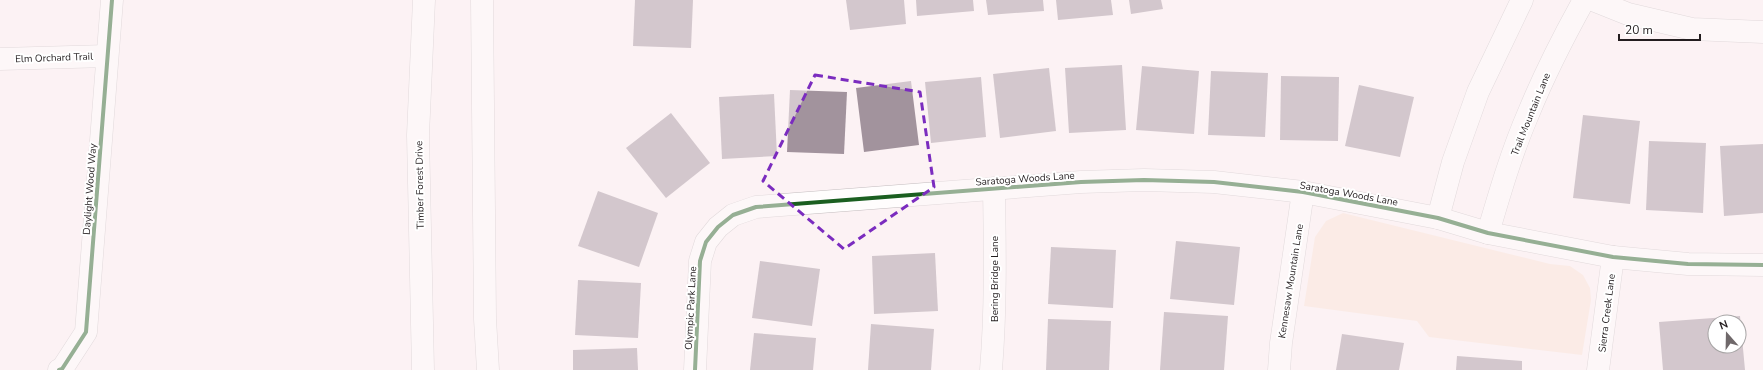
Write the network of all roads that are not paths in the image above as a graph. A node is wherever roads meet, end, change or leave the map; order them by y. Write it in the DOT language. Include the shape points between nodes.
graph roads {
  1 [pos="112,0"];
  2 [pos="424,0"];
  3 [pos="482,0"];
  4 [pos="1522,0"];
  5 [pos="1584,0"];
  6 [pos="1593,0"];
  7 [pos="1763,32"];
  8 [pos="107,56"];
  9 [pos="0,59"];
  10 [pos="994,188"];
  11 [pos="1303,192"];
  12 [pos="1438,218"];
  13 [pos="718,227"];
  14 [pos="1488,233"];
  15 [pos="1613,257"];
  16 [pos="1763,265"];
  17 [pos="59,370"];
  18 [pos="423,370"];
  19 [pos="488,370"];
  20 [pos="695,370"];
  21 [pos="991,370"];
  22 [pos="1278,370"];
  23 [pos="1598,370"];
  1 -- 8 [label="street, Daylight Wood Way"];
  2 -- 18 [label="street, Timber Forest Drive" via="418,135"];
  3 -- 19 [label="street" via="485,319"];
  4 -- 12 [label="street" via="1478,92 1453,162"];
  5 -- 14 [label="street, Trail Mountain Lane" via="1558,46 1528,113"];
  6 -- 7 [label="street" via="1628,14 1692,29"];
  8 -- 9 [label="street, Elm Orchard Trail"];
  8 -- 17 [label="street, Daylight Wood Way" via="86,332"];
  10 -- 11 [label="street, Saratoga Woods Lane" via="1144,180 1214,182"];
  10 -- 13 [label="street, Saratoga Woods Lane" via="756,207 733,215"];
  10 -- 21 [label="street, Bering Bridge Lane" via="995,288"];
  11 -- 12 [label="street, Saratoga Woods Lane"];
  11 -- 22 [label="street, Kennesaw Mountain Lane"];
  12 -- 14 [label="street, Saratoga Woods Lane"];
  13 -- 20 [label="street, Olympic Park Lane" via="706,242 700,261"];
  14 -- 15 [label="street, Saratoga Woods Lane"];
  15 -- 16 [label="street, Saratoga Woods Lane" via="1688,264"];
  15 -- 23 [label="street, Sierra Creek Lane"];
}
